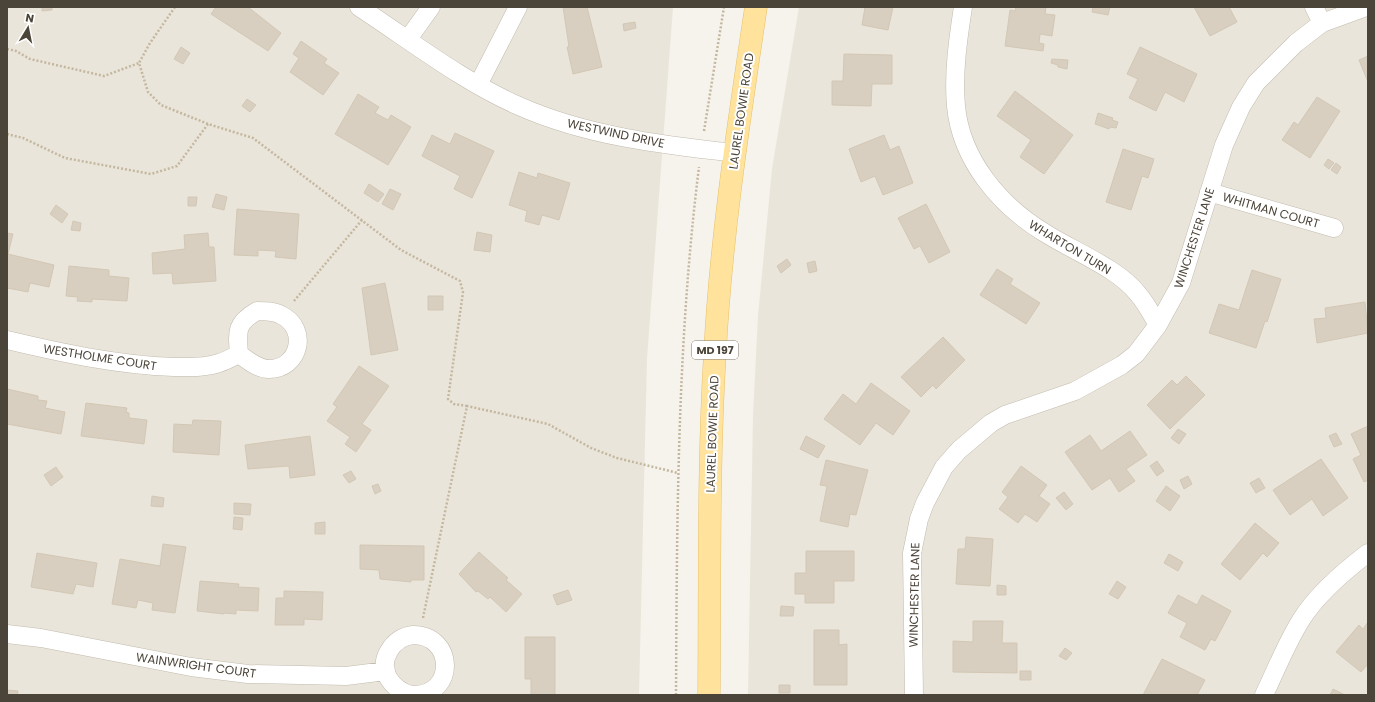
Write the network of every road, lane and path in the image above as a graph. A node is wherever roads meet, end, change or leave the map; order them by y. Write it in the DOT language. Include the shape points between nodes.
graph roads {
  1 [pos="175,7"];
  2 [pos="359,7"];
  3 [pos="431,7"];
  4 [pos="518,7"];
  5 [pos="724,7"];
  6 [pos="756,7"];
  7 [pos="963,7"];
  8 [pos="1314,7"];
  9 [pos="1366,7"];
  10 [pos="1322,23"];
  11 [pos="408,39"];
  12 [pos="7,49"];
  13 [pos="139,64"];
  14 [pos="478,85"];
  15 [pos="208,124"];
  16 [pos="7,134"];
  17 [pos="701,149"];
  18 [pos="735,153"];
  19 [pos="1209,192"];
  20 [pos="362,220"];
  21 [pos="1334,228"];
  22 [pos="282,315"];
  23 [pos="1158,324"];
  24 [pos="7,340"];
  25 [pos="239,354"];
  26 [pos="467,406"];
  27 [pos="678,473"];
  28 [pos="1368,553"];
  29 [pos="7,634"];
  30 [pos="420,635"];
  31 [pos="386,671"];
  32 [pos="413,695"];
  33 [pos="676,695"];
  34 [pos="709,695"];
  35 [pos="914,695"];
  36 [pos="1264,695"];
  1 -- 13 [label="path"];
  2 -- 11 [label="street, WESTWIND DRIVE"];
  3 -- 11 [label="street"];
  4 -- 14 [label="street"];
  5 -- 17 [label="path"];
  6 -- 18 [label="main road, LAUREL BOWIE ROAD / MD 197"];
  7 -- 23 [label="street, WHARTON TURN" via="956,108 974,162 992,190 1006,204 1045,234 1103,266 1125,282 1138,293"];
  8 -- 10 [label="street"];
  9 -- 10 [label="street, WINCHESTER LANE"];
  10 -- 19 [label="street, WINCHESTER LANE" via="1281,56 1256,83 1241,107 1224,145"];
  11 -- 14 [label="street, WESTWIND DRIVE"];
  12 -- 13 [label="path" via="30,59 104,76"];
  13 -- 15 [label="path" via="148,92 161,105"];
  14 -- 17 [label="street, WESTWIND DRIVE" via="554,120 597,132"];
  15 -- 16 [label="path" via="177,166 151,174 65,158 23,138"];
  15 -- 20 [label="path" via="253,138"];
  17 -- 18 [label="street, WESTWIND DRIVE"];
  17 -- 27 [label="path" via="686,284"];
  18 -- 34 [label="main road, LAUREL BOWIE ROAD / MD 197" via="714,358 710,491"];
  19 -- 21 [label="street, WHITMAN COURT"];
  19 -- 23 [label="street, WINCHESTER LANE" via="1181,283"];
  20 -- 22 [label="path"];
  20 -- 26 [label="path" via="401,250 460,281 463,292 448,399 454,404"];
  22 -- 25 [label="street" via="257,311 246,317 238,328"];
  22 -- 25 [label="street" via="293,324 298,335 298,347 285,366 269,369 253,364"];
  23 -- 35 [label="street, WINCHESTER LANE" via="1136,354 1122,366 1075,391 1004,415 970,441 944,467 925,503 912,552"];
  24 -- 25 [label="street, WESTHOLME COURT" via="145,366 186,367 219,364"];
  26 -- 27 [label="path" via="548,424 591,448 617,458"];
  26 -- 30 [label="path"];
  27 -- 33 [label="path"];
  28 -- 36 [label="street" via="1332,583 1301,619"];
  29 -- 31 [label="street, WAINWRIGHT COURT" via="41,638 191,667 248,674 346,676"];
  30 -- 31 [label="street" via="401,638 394,644 387,657"];
  30 -- 32 [label="street" via="436,643 445,660 446,669 437,686 430,692"];
  31 -- 32 [label="street" via="394,687"];
}
